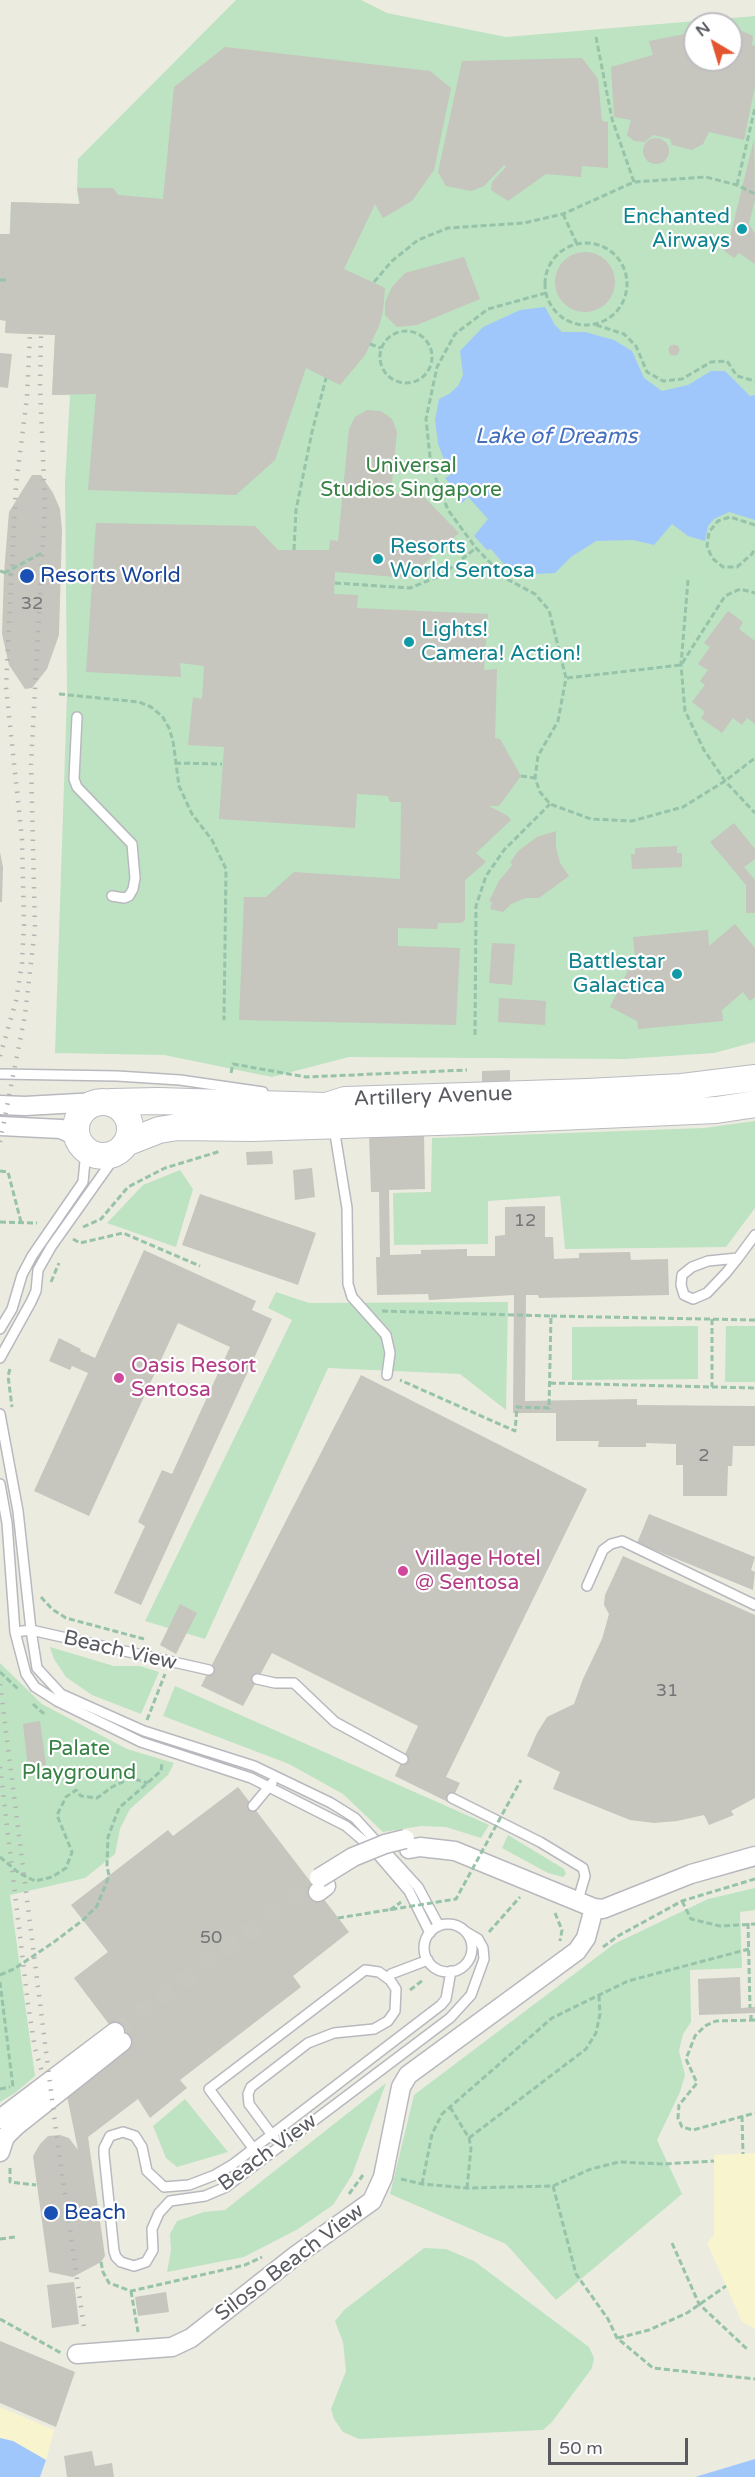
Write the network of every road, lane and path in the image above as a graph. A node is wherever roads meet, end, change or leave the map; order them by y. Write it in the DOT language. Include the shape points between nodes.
graph roads {
  1 [pos="596,37"];
  2 [pos="755,108"];
  3 [pos="634,182"];
  4 [pos="737,185"];
  5 [pos="755,194"];
  6 [pos="563,214"];
  7 [pos="577,244"];
  8 [pos="0,280"];
  9 [pos="8,280"];
  10 [pos="374,282"];
  11 [pos="546,292"];
  12 [pos="594,324"];
  13 [pos="370,344"];
  14 [pos="381,348"];
  15 [pos="431,365"];
  16 [pos="436,367"];
  17 [pos="326,378"];
  18 [pos="755,381"];
  19 [pos="755,525"];
  20 [pos="476,548"];
  21 [pos="755,548"];
  22 [pos="294,550"];
  23 [pos="42,553"];
  24 [pos="0,571"];
  25 [pos="4,573"];
  26 [pos="12,575"];
  27 [pos="688,580"];
  28 [pos="335,583"];
  29 [pos="755,593"];
  30 [pos="681,665"];
  31 [pos="566,678"];
  32 [pos="59,694"];
  33 [pos="77,717"];
  34 [pos="755,758"];
  35 [pos="175,763"];
  36 [pos="222,764"];
  37 [pos="521,776"];
  38 [pos="535,778"];
  39 [pos="725,781"];
  40 [pos="550,804"];
  41 [pos="755,813"];
  42 [pos="112,896"];
  43 [pos="224,1020"];
  44 [pos="475,1035"];
  45 [pos="466,1070"];
  46 [pos="0,1074"];
  47 [pos="755,1078"];
  48 [pos="227,1088"];
  49 [pos="270,1093"];
  50 [pos="281,1095"];
  51 [pos="345,1100"];
  52 [pos="104,1102"];
  53 [pos="755,1104"];
  54 [pos="0,1105"];
  55 [pos="334,1125"];
  56 [pos="0,1126"];
  57 [pos="81,1143"];
  58 [pos="122,1147"];
  59 [pos="230,1150"];
  60 [pos="0,1171"];
  61 [pos="0,1222"];
  62 [pos="21,1222"];
  63 [pos="37,1223"];
  64 [pos="755,1235"];
  65 [pos="69,1237"];
  66 [pos="80,1243"];
  67 [pos="738,1258"];
  68 [pos="60,1260"];
  69 [pos="200,1266"];
  70 [pos="49,1287"];
  71 [pos="366,1311"];
  72 [pos="551,1316"];
  73 [pos="712,1319"];
  74 [pos="755,1320"];
  75 [pos="0,1329"];
  76 [pos="0,1358"];
  77 [pos="12,1360"];
  78 [pos="387,1375"];
  79 [pos="550,1383"];
  80 [pos="712,1387"];
  81 [pos="755,1388"];
  82 [pos="13,1410"];
  83 [pos="0,1414"];
  84 [pos="0,1484"];
  85 [pos="587,1586"];
  86 [pos="39,1588"];
  87 [pos="755,1605"];
  88 [pos="31,1630"];
  89 [pos="15,1632"];
  90 [pos="151,1641"];
  91 [pos="209,1670"];
  92 [pos="165,1674"];
  93 [pos="257,1679"];
  94 [pos="146,1723"];
  95 [pos="163,1749"];
  96 [pos="403,1759"];
  97 [pos="277,1777"];
  98 [pos="521,1780"];
  99 [pos="148,1783"];
  100 [pos="269,1787"];
  101 [pos="452,1798"];
  102 [pos="253,1806"];
  103 [pos="755,1856"];
  104 [pos="0,1857"];
  105 [pos="755,1879"];
  106 [pos="319,1885"];
  107 [pos="524,1894"];
  108 [pos="405,1899"];
  109 [pos="682,1901"];
  110 [pos="592,1905"];
  111 [pos="390,1910"];
  112 [pos="338,1918"];
  113 [pos="748,1923"];
  114 [pos="755,1924"];
  115 [pos="439,1926"];
  116 [pos="466,1932"];
  117 [pos="489,1932"];
  118 [pos="430,1933"];
  119 [pos="602,1948"];
  120 [pos="749,1949"];
  121 [pos="428,1960"];
  122 [pos="451,1971"];
  123 [pos="391,1974"];
  124 [pos="0,1975"];
  125 [pos="423,1980"];
  126 [pos="0,1982"];
  127 [pos="410,1990"];
  128 [pos="599,1996"];
  129 [pos="750,2008"];
  130 [pos="751,2014"];
  131 [pos="753,2021"];
  132 [pos="0,2089"];
  133 [pos="450,2107"];
  134 [pos="755,2113"];
  135 [pos="742,2116"];
  136 [pos="0,2119"];
  137 [pos="272,2134"];
  138 [pos="469,2138"];
  139 [pos="279,2146"];
  140 [pos="253,2149"];
  141 [pos="0,2152"];
  142 [pos="743,2154"];
  143 [pos="261,2159"];
  144 [pos="714,2161"];
  145 [pos="403,2171"];
  146 [pos="365,2173"];
  147 [pos="10,2182"];
  148 [pos="422,2184"];
  149 [pos="36,2185"];
  150 [pos="553,2186"];
  151 [pos="467,2188"];
  152 [pos="344,2201"];
  153 [pos="15,2237"];
  154 [pos="0,2239"];
  155 [pos="672,2242"];
  156 [pos="266,2255"];
  157 [pos="101,2262"];
  158 [pos="726,2286"];
  159 [pos="130,2291"];
  160 [pos="699,2304"];
  161 [pos="0,2319"];
  162 [pos="137,2332"];
  163 [pos="617,2338"];
  164 [pos="748,2350"];
  165 [pos="77,2354"];
  166 [pos="755,2379"];
  1 -- 3 [label="path" via="612,119"];
  2 -- 4 [label="path"];
  3 -- 4 [label="path" via="706,177"];
  3 -- 6 [label="path"];
  4 -- 5 [label="path"];
  6 -- 7 [label="path"];
  6 -- 10 [label="path" via="524,223 448,228 418,240"];
  7 -- 11 [label="path" via="563,250 552,262"];
  7 -- 12 [label="path" via="593,243 609,249 627,275 627,291 621,306 609,318"];
  8 -- 9 [label="path"];
  11 -- 12 [label="path" via="552,307 564,318 578,324"];
  11 -- 16 [label="path" via="488,309 455,334"];
  12 -- 18 [label="path" via="624,334 636,346 648,372 663,381 682,380 711,362 727,361 737,376"];
  13 -- 14 [label="path"];
  14 -- 15 [label="path" via="394,333 414,331 430,345"];
  14 -- 15 [label="path" via="382,368 397,382 418,380"];
  15 -- 16 [label="path"];
  16 -- 20 [label="path" via="426,420 431,466 448,510"];
  17 -- 22 [label="path" via="296,510"];
  19 -- 21 [label="path" via="730,517 718,521 709,532 707,546 712,558 723,567 736,567"];
  20 -- 28 [label="path" via="442,575 410,588"];
  20 -- 31 [label="path" via="505,578 535,594 549,610"];
  23 -- 25 [label="path"];
  24 -- 25 [label="path"];
  25 -- 26 [label="path"];
  27 -- 30 [label="path"];
  29 -- 30 [label="path" via="740,589 725,596"];
  30 -- 31 [label="path"];
  30 -- 39 [label="path" via="685,711"];
  31 -- 38 [label="path" via="558,721 538,756"];
  32 -- 35 [label="path" via="139,702 151,707 169,728"];
  33 -- 42 [label="lane" via="77,787 132,844 133,889 124,898"];
  34 -- 39 [label="path"];
  35 -- 36 [label="path"];
  35 -- 43 [label="path" via="179,786 192,814 212,840 226,869"];
  37 -- 38 [label="path"];
  38 -- 40 [label="path"];
  39 -- 40 [label="path" via="683,807 632,821 591,819"];
  39 -- 41 [label="path"];
  40 -- 44 [label="path" via="504,850 486,876 476,906"];
  45 -- 48 [label="path" via="306,1077 233,1064"];
  46 -- 48 [label="lane" via="128,1076"];
  47 -- 51 [label="street, Artillery Avenue" via="682,1087"];
  48 -- 49 [label="lane"];
  50 -- 51 [label="lane"];
  51 -- 52 [label="street, Artillery Avenue" via="326,1106 294,1107"];
  52 -- 54 [label="street"];
  52 -- 57 [label="street" via="88,1105 77,1118"];
  52 -- 58 [label="street" via="118,1106 128,1119 130,1127"];
  53 -- 55 [label="street, Artillery Avenue" via="716,1110"];
  55 -- 58 [label="street, Artillery Avenue" via="168,1128"];
  55 -- 71 [label="lane, Artillery Avenue" via="347,1208 348,1284 352,1297"];
  56 -- 57 [label="street" via="61,1129"];
  57 -- 58 [label="street, Artillery Avenue" via="102,1156"];
  57 -- 75 [label="lane" via="83,1182 27,1265 12,1309"];
  58 -- 76 [label="lane" via="51,1247 38,1270 32,1302"];
  59 -- 65 [label="path" via="165,1168 128,1187 101,1220 87,1224"];
  60 -- 62 [label="path" via="8,1173"];
  61 -- 62 [label="path"];
  62 -- 63 [label="path"];
  64 -- 67 [label="lane"];
  66 -- 69 [label="path" via="123,1233"];
  67 -- 67 [label="lane" via="692,1267 682,1275 684,1295 693,1299 707,1293"];
  68 -- 70 [label="path"];
  71 -- 72 [label="path"];
  71 -- 78 [label="lane, Artillery Avenue" via="380,1325 390,1344"];
  72 -- 73 [label="path"];
  72 -- 79 [label="path"];
  73 -- 74 [label="path"];
  73 -- 80 [label="path"];
  77 -- 82 [label="path" via="8,1376"];
  78 -- 79 [label="path" via="515,1431 517,1407 549,1408"];
  79 -- 80 [label="path"];
  80 -- 81 [label="path"];
  83 -- 88 [label="lane, Beach View" via="18,1511"];
  84 -- 89 [label="lane" via="8,1523"];
  85 -- 87 [label="lane" via="603,1550 622,1541"];
  86 -- 90 [label="path" via="42,1599 66,1618"];
  88 -- 89 [label="lane, Beach View"];
  88 -- 91 [label="lane, Beach View"];
  88 -- 97 [label="lane, Beach View" via="37,1668 62,1694 144,1731"];
  89 -- 95 [label="lane" via="26,1674 35,1687 141,1742"];
  92 -- 94 [label="path"];
  93 -- 96 [label="lane" via="294,1683 335,1722"];
  95 -- 99 [label="path" via="161,1771"];
  95 -- 100 [label="lane"];
  97 -- 100 [label="lane"];
  97 -- 115 [label="lane, Beach View" via="355,1818 418,1887"];
  98 -- 111 [label="path, bridge" via="456,1899"];
  99 -- 104 [label="path" via="131,1778 97,1798 81,1796 76,1790 66,1797 57,1815 72,1852 66,1868 52,1877 35,1881"];
  99 -- 124 [label="path" via="119,1808 108,1837 109,1876 96,1906 54,1942"];
  100 -- 102 [label="lane"];
  100 -- 118 [label="lane" via="346,1826 373,1849 409,1891"];
  101 -- 110 [label="lane" via="583,1868"];
  103 -- 110 [label="street"];
  105 -- 109 [label="path"];
  106 -- 110 [label="street" via="407,1844 455,1851"];
  107 -- 117 [label="path"];
  108 -- 111 [label="path"];
  109 -- 113 [label="path" via="691,1919 720,1926"];
  109 -- 119 [label="path"];
  110 -- 165 [label="street, Siloso Beach View" via="586,1938 577,1951 408,2075 401,2087 383,2177 372,2201 191,2338 172,2347"];
  111 -- 112 [label="path, bridge"];
  113 -- 114 [label="path"];
  113 -- 120 [label="path"];
  115 -- 116 [label="lane" via="454,1925"];
  115 -- 118 [label="lane"];
  116 -- 122 [label="lane" via="472,1944 471,1956 463,1966"];
  116 -- 139 [label="lane, Beach View" via="478,1939 484,1959 471,1995 450,2019"];
  118 -- 121 [label="lane" via="425,1946"];
  120 -- 128 [label="path" via="628,1981"];
  120 -- 129 [label="path"];
  121 -- 122 [label="lane" via="437,1969"];
  121 -- 123 [label="lane"];
  122 -- 137 [label="lane, Beach View" via="446,1999 441,2005"];
  125 -- 127 [label="path"];
  126 -- 132 [label="path" via="12,2086"];
  128 -- 133 [label="path" via="552,2018"];
  128 -- 138 [label="path" via="596,2033 586,2049"];
  130 -- 131 [label="path"];
  131 -- 135 [label="path" via="716,2021 705,2025 695,2036 686,2059 697,2083 680,2105 678,2118 682,2127 693,2130"];
  133 -- 138 [label="path"];
  133 -- 148 [label="path" via="432,2134"];
  134 -- 135 [label="path"];
  135 -- 142 [label="path"];
  136 -- 141 [label="street" via="119,2037 16,2126 5,2137"];
  137 -- 139 [label="lane"];
  137 -- 140 [label="lane, Beach View"];
  137 -- 140 [label="lane" via="249,2104 251,2087 308,2043 334,2032 374,2029 388,2021 395,2011 396,1989 385,1977 365,1970 209,2089"];
  138 -- 151 [label="path"];
  139 -- 143 [label="lane, Beach View"];
  140 -- 143 [label="lane"];
  140 -- 143 [label="lane, Beach View" via="204,2181 174,2188 164,2187 147,2172 142,2147 135,2136 123,2132 110,2136 104,2154 116,2257 127,2265 146,2262 153,2250 152,2229 170,2201 205,2196 226,2187"];
  144 -- 150 [label="path" via="619,2162"];
  145 -- 148 [label="path" via="401,2181"];
  146 -- 152 [label="path"];
  147 -- 149 [label="path"];
  148 -- 151 [label="path"];
  150 -- 151 [label="path"];
  150 -- 163 [label="path" via="576,2274"];
  153 -- 154 [label="path"];
  155 -- 160 [label="path"];
  156 -- 159 [label="path" via="245,2265"];
  157 -- 159 [label="path" via="109,2283"];
  158 -- 160 [label="path"];
  159 -- 162 [label="path"];
  160 -- 163 [label="path" via="649,2330"];
  160 -- 164 [label="path"];
  161 -- 165 [label="path" via="58,2353"];
  163 -- 166 [label="path" via="653,2368"];
}
